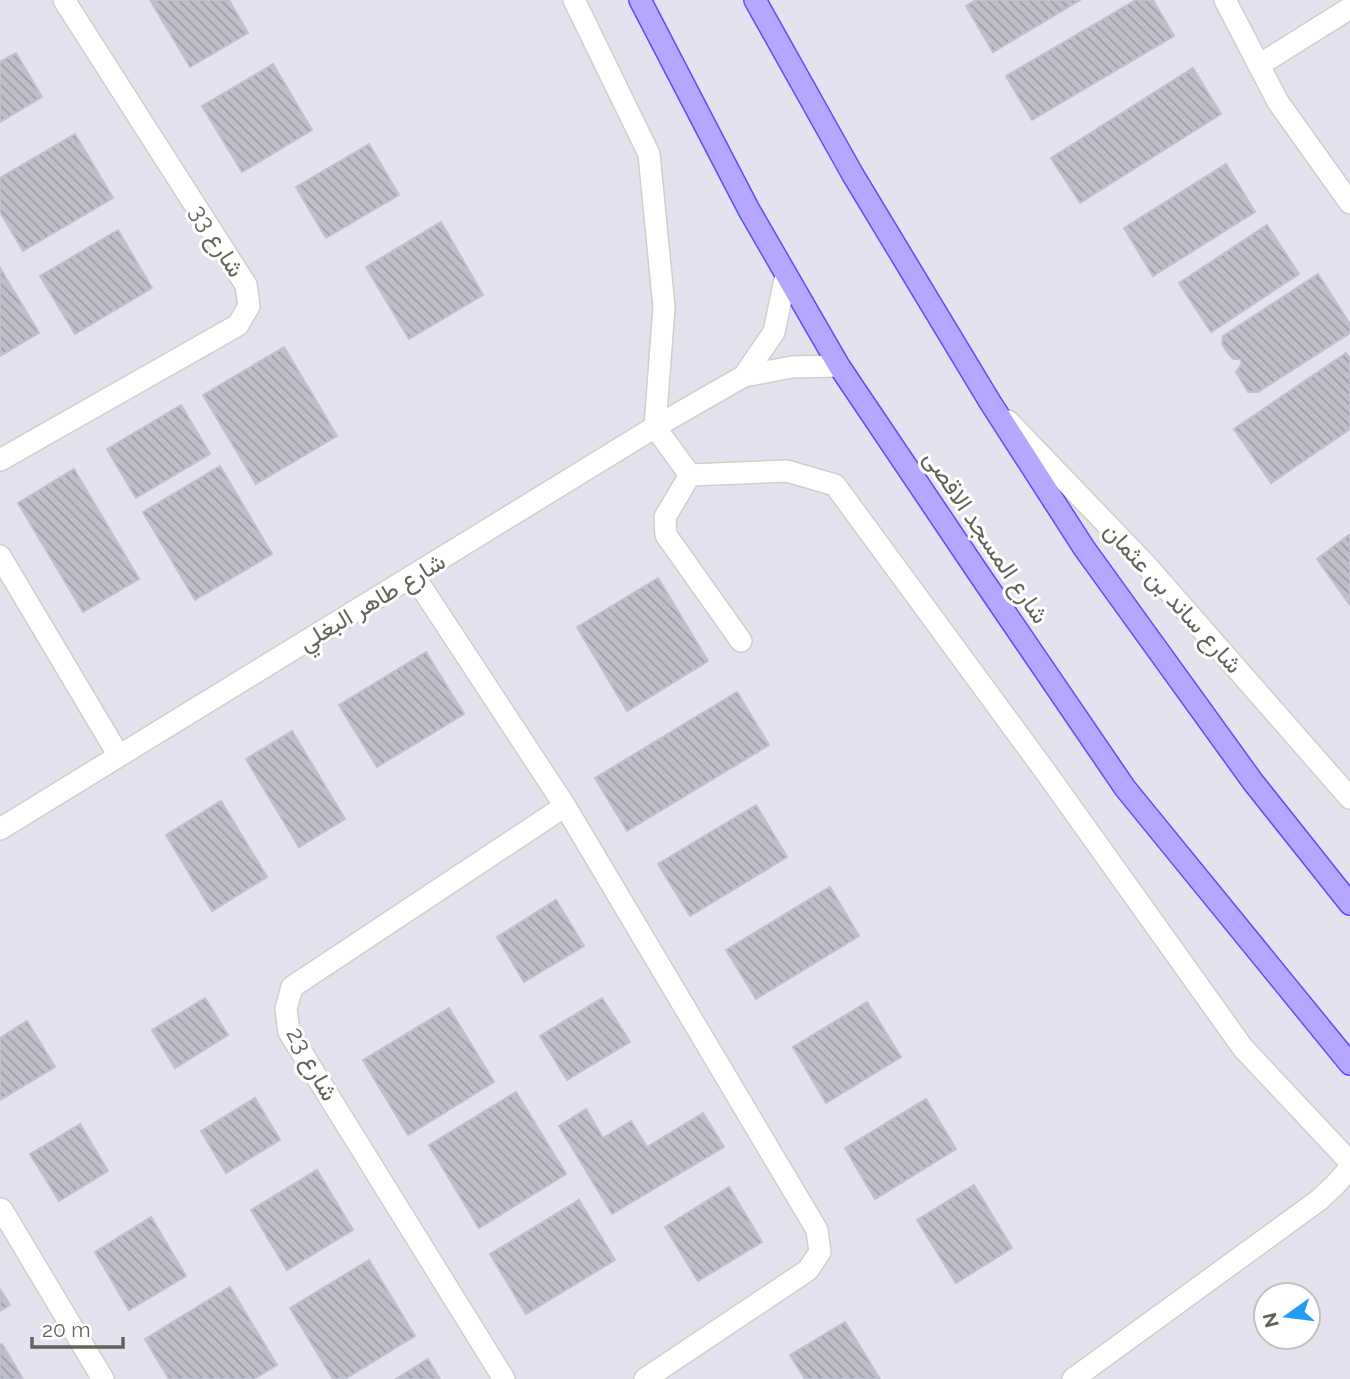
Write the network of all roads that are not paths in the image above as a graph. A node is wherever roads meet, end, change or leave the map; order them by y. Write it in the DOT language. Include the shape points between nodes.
graph roads {
  1 [pos="65,0"];
  2 [pos="575,0"];
  3 [pos="640,0"];
  4 [pos="755,0"];
  5 [pos="1225,0"];
  6 [pos="1350,8"];
  7 [pos="1259,65"];
  8 [pos="1350,203"];
  9 [pos="786,275"];
  10 [pos="839,366"];
  11 [pos="744,376"];
  12 [pos="990,402"];
  13 [pos="655,428"];
  14 [pos="0,460"];
  15 [pos="690,475"];
  16 [pos="0,556"];
  17 [pos="414,576"];
  18 [pos="741,641"];
  19 [pos="119,756"];
  20 [pos="1350,798"];
  21 [pos="565,806"];
  22 [pos="0,829"];
  23 [pos="1350,904"];
  24 [pos="1350,1064"];
  25 [pos="1350,1162"];
  26 [pos="1350,1168"];
  27 [pos="0,1209"];
  28 [pos="103,1379"];
  29 [pos="504,1379"];
  30 [pos="645,1379"];
  31 [pos="1073,1379"];
  1 -- 14 [label="street, شارع 33" via="246,285 249,306 239,326"];
  2 -- 13 [label="street" via="649,154 664,307"];
  3 -- 9 [label="main road, شارع المسجد الاقصى"];
  4 -- 12 [label="main road" via="853,175"];
  5 -- 7 [label="street"];
  6 -- 7 [label="street"];
  7 -- 8 [label="street" via="1278,102"];
  9 -- 10 [label="main road, شارع المسجد الاقصى"];
  9 -- 11 [label="street, شارع طاهر البغلي" via="774,332"];
  10 -- 11 [label="street, شارع طاهر البغلي" via="792,367"];
  10 -- 24 [label="main road, شارع المسجد الاقصى" via="1125,788"];
  11 -- 13 [label="street, شارع طاهر البغلي"];
  12 -- 20 [label="street, شارع ساند بن عثمان" via="1146,565"];
  12 -- 23 [label="main road" via="1084,548 1253,782"];
  13 -- 15 [label="street"];
  13 -- 17 [label="street, شارع طاهر البغلي"];
  15 -- 18 [label="street" via="665,517 666,535"];
  15 -- 25 [label="street" via="787,471 835,485 1243,1048"];
  16 -- 19 [label="street"];
  17 -- 19 [label="street, شارع طاهر البغلي"];
  17 -- 21 [label="street"];
  19 -- 22 [label="street, شارع طاهر البغلي"];
  21 -- 29 [label="street, شارع 23" via="292,987 286,1009 289,1032"];
  21 -- 30 [label="street" via="817,1230 820,1252 808,1270"];
  26 -- 31 [label="street" via="1319,1200"];
  27 -- 28 [label="street"];
}
